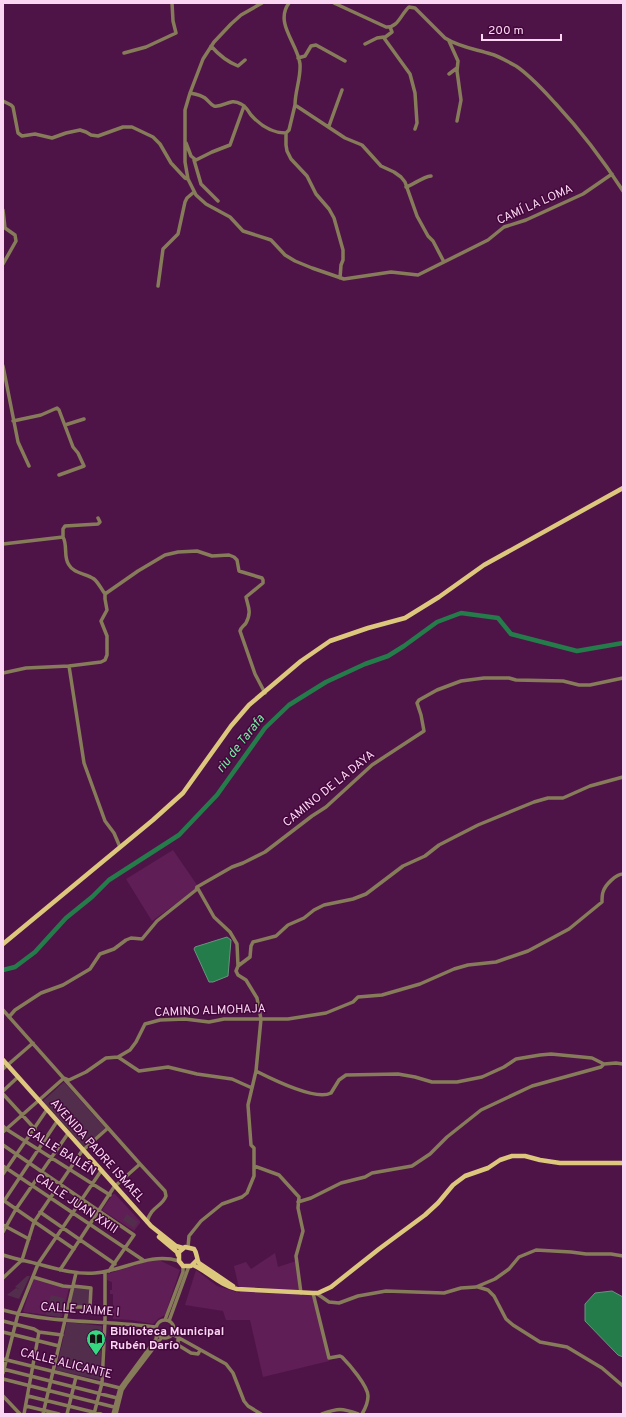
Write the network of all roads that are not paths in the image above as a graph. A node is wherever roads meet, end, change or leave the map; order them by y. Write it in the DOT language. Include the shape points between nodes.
graph roads {
  1 [pos="172,3"];
  2 [pos="262,3"];
  3 [pos="289,3"];
  4 [pos="334,3"];
  5 [pos="409,5"];
  6 [pos="390,27"];
  7 [pos="384,37"];
  8 [pos="449,41"];
  9 [pos="365,44"];
  10 [pos="211,46"];
  11 [pos="124,54"];
  12 [pos="298,58"];
  13 [pos="245,60"];
  14 [pos="345,61"];
  15 [pos="457,68"];
  16 [pos="449,74"];
  17 [pos="342,90"];
  18 [pos="190,92"];
  19 [pos="3,101"];
  20 [pos="295,105"];
  21 [pos="244,106"];
  22 [pos="457,121"];
  23 [pos="328,126"];
  24 [pos="415,129"];
  25 [pos="286,133"];
  26 [pos="186,142"];
  27 [pos="194,160"];
  28 [pos="612,174"];
  29 [pos="431,176"];
  30 [pos="188,179"];
  31 [pos="406,187"];
  32 [pos="623,191"];
  33 [pos="194,192"];
  34 [pos="218,201"];
  35 [pos="3,210"];
  36 [pos="444,262"];
  37 [pos="3,265"];
  38 [pos="340,278"];
  39 [pos="158,286"];
  40 [pos="3,366"];
  41 [pos="84,419"];
  42 [pos="13,421"];
  43 [pos="64,425"];
  44 [pos="29,466"];
  45 [pos="59,476"];
  46 [pos="623,488"];
  47 [pos="98,518"];
  48 [pos="63,537"];
  49 [pos="3,544"];
  50 [pos="105,594"];
  51 [pos="69,666"];
  52 [pos="3,673"];
  53 [pos="623,678"];
  54 [pos="265,693"];
  55 [pos="623,777"];
  56 [pos="120,847"];
  57 [pos="623,874"];
  58 [pos="197,887"];
  59 [pos="3,944"];
  60 [pos="238,966"];
  61 [pos="3,1010"];
  62 [pos="9,1017"];
  63 [pos="261,1019"];
  64 [pos="33,1043"];
  65 [pos="118,1057"];
  66 [pos="604,1064"];
  67 [pos="623,1064"];
  68 [pos="5,1065"];
  69 [pos="256,1071"];
  70 [pos="18,1078"];
  71 [pos="64,1078"];
  72 [pos="252,1088"];
  73 [pos="3,1092"];
  74 [pos="38,1101"];
  75 [pos="46,1111"];
  76 [pos="22,1115"];
  77 [pos="56,1123"];
  78 [pos="3,1126"];
  79 [pos="108,1128"];
  80 [pos="34,1129"];
  81 [pos="5,1131"];
  82 [pos="67,1135"];
  83 [pos="26,1142"];
  84 [pos="3,1145"];
  85 [pos="38,1150"];
  86 [pos="83,1151"];
  87 [pos="16,1155"];
  88 [pos="52,1158"];
  89 [pos="29,1163"];
  90 [pos="140,1164"];
  91 [pos="623,1164"];
  92 [pos="254,1166"];
  93 [pos="5,1167"];
  94 [pos="70,1170"];
  95 [pos="101,1171"];
  96 [pos="42,1172"];
  97 [pos="3,1174"];
  98 [pos="20,1177"];
  99 [pos="60,1184"];
  100 [pos="92,1184"];
  101 [pos="32,1186"];
  102 [pos="115,1187"];
  103 [pos="110,1195"];
  104 [pos="50,1198"];
  105 [pos="82,1199"];
  106 [pos="3,1200"];
  107 [pos="298,1202"];
  108 [pos="16,1209"];
  109 [pos="99,1211"];
  110 [pos="40,1212"];
  111 [pos="72,1213"];
  112 [pos="34,1222"];
  113 [pos="147,1222"];
  114 [pos="90,1225"];
  115 [pos="4,1226"];
  116 [pos="62,1228"];
  117 [pos="3,1232"];
  118 [pos="56,1237"];
  119 [pos="29,1239"];
  120 [pos="80,1240"];
  121 [pos="188,1247"];
  122 [pos="183,1248"];
  123 [pos="74,1249"];
  124 [pos="124,1249"];
  125 [pos="5,1256"];
  126 [pos="623,1256"];
  127 [pos="137,1258"];
  128 [pos="177,1258"];
  129 [pos="3,1260"];
  130 [pos="22,1260"];
  131 [pos="143,1260"];
  132 [pos="197,1260"];
  133 [pos="136,1263"];
  134 [pos="38,1264"];
  135 [pos="114,1264"];
  136 [pos="183,1266"];
  137 [pos="191,1266"];
  138 [pos="120,1268"];
  139 [pos="60,1270"];
  140 [pos="107,1272"];
  141 [pos="76,1273"];
  142 [pos="32,1277"];
  143 [pos="3,1278"];
  144 [pos="73,1286"];
  145 [pos="478,1287"];
  146 [pos="237,1289"];
  147 [pos="301,1293"];
  148 [pos="315,1293"];
  149 [pos="68,1306"];
  150 [pos="3,1310"];
  151 [pos="18,1314"];
  152 [pos="65,1320"];
  153 [pos="167,1320"];
  154 [pos="3,1321"];
  155 [pos="105,1322"];
  156 [pos="15,1324"];
  157 [pos="156,1327"];
  158 [pos="3,1332"];
  159 [pos="39,1332"];
  160 [pos="157,1333"];
  161 [pos="172,1334"];
  162 [pos="13,1335"];
  163 [pos="62,1335"];
  164 [pos="162,1337"];
  165 [pos="178,1338"];
  166 [pos="37,1341"];
  167 [pos="59,1346"];
  168 [pos="200,1350"];
  169 [pos="5,1359"];
  170 [pos="33,1366"];
  171 [pos="3,1371"];
  172 [pos="53,1371"];
  173 [pos="31,1376"];
  174 [pos="76,1377"];
  175 [pos="3,1379"];
  176 [pos="51,1381"];
  177 [pos="102,1384"];
  178 [pos="30,1386"];
  179 [pos="623,1386"];
  180 [pos="74,1387"];
  181 [pos="120,1388"];
  182 [pos="48,1390"];
  183 [pos="100,1394"];
  184 [pos="3,1396"];
  185 [pos="28,1396"];
  186 [pos="72,1396"];
  187 [pos="117,1398"];
  188 [pos="46,1400"];
  189 [pos="97,1402"];
  190 [pos="26,1406"];
  191 [pos="69,1406"];
  192 [pos="114,1407"];
  193 [pos="43,1412"];
  194 [pos="94,1413"];
  195 [pos="20,1414"];
  196 [pos="24,1414"];
  197 [pos="59,1414"];
  198 [pos="67,1414"];
  199 [pos="102,1414"];
  200 [pos="113,1414"];
  201 [pos="116,1414"];
  202 [pos="261,1414"];
  203 [pos="322,1414"];
  204 [pos="358,1414"];
  205 [pos="362,1414"];
  1 -- 11 [label="street" via="176,33"];
  2 -- 10 [label="street, CAMÍ LA LOMA" via="237,18"];
  3 -- 12 [label="street" via="284,10 283,19"];
  4 -- 6 [label="street"];
  5 -- 6 [label="street"];
  5 -- 8 [label="street" via="418,10"];
  6 -- 7 [label="street" via="392,32"];
  7 -- 9 [label="street"];
  7 -- 24 [label="street" via="410,74 417,123"];
  8 -- 15 [label="street" via="457,57"];
  8 -- 28 [label="street" via="475,51 492,54 526,74 572,122"];
  10 -- 13 [label="street" via="234,65 238,66"];
  10 -- 18 [label="street, CAMÍ LA LOMA"];
  12 -- 14 [label="street" via="304,56 315,45"];
  12 -- 20 [label="street" via="300,69"];
  15 -- 16 [label="street"];
  15 -- 22 [label="street" via="461,94"];
  17 -- 23 [label="street"];
  18 -- 21 [label="street" via="203,96 214,106 231,102 239,102"];
  18 -- 26 [label="street, CAMÍ LA LOMA" via="185,110"];
  19 -- 30 [label="street, CAMÍ LA LOMA" via="13,107 18,133 22,136 35,134 52,138 80,130 98,136 127,126 135,128 157,140 171,163"];
  20 -- 23 [label="street"];
  20 -- 25 [label="street"];
  21 -- 25 [label="street" via="268,130"];
  21 -- 27 [label="street" via="230,145"];
  23 -- 31 [label="street" via="345,138 362,145 381,166 401,177"];
  25 -- 38 [label="street" via="290,159 307,176 316,194 334,218 343,250"];
  26 -- 27 [label="street, CAMÍ LA LOMA"];
  26 -- 30 [label="street, CAMÍ LA LOMA" via="184,151"];
  27 -- 34 [label="street, CAMÍ LA LOMA" via="201,184"];
  28 -- 32 [label="street"];
  28 -- 36 [label="street, CAMÍ LA LOMA" via="583,194 526,220 504,227 488,240"];
  29 -- 31 [label="street"];
  30 -- 33 [label="street, CAMÍ LA LOMA"];
  31 -- 36 [label="street" via="417,216"];
  33 -- 38 [label="street, CAMÍ LA LOMA" via="206,204 230,216 243,231 270,239 287,257"];
  33 -- 39 [label="street" via="185,202 178,234 163,249"];
  35 -- 37 [label="street" via="4,228 15,235 16,240"];
  36 -- 38 [label="street, CAMÍ LA LOMA" via="418,275 391,272"];
  40 -- 42 [label="street"];
  41 -- 43 [label="street"];
  42 -- 43 [label="street" via="41,415 57,408"];
  42 -- 44 [label="street" via="18,442"];
  43 -- 45 [label="street" via="84,466"];
  46 -- 54 [label="main road" via="484,565 405,618 330,641 301,660"];
  47 -- 48 [label="street" via="98,524 65,526"];
  48 -- 49 [label="street"];
  48 -- 50 [label="street" via="67,563 78,572 94,579"];
  50 -- 51 [label="street" via="107,610 101,621 107,636 106,658 102,662"];
  50 -- 54 [label="street" via="165,555 197,551 212,556 234,557 239,571 262,578 264,581 246,597 249,610 240,634"];
  51 -- 52 [label="street" via="26,668"];
  51 -- 56 [label="street" via="84,763 105,821"];
  53 -- 58 [label="street, CAMINO DE LA DAYA" via="601,684 578,685 563,681 484,678 461,681 438,690 417,703 424,731 372,765 326,807 265,852"];
  54 -- 56 [label="main road" via="249,705 231,726 183,793"];
  55 -- 60 [label="street" via="590,786 563,798 548,798 534,802 439,844 425,856 403,866 366,894 324,905 288,925 276,936 252,942 250,957"];
  56 -- 59 [label="main road"];
  57 -- 63 [label="street, CAMINO ALMOHAJA" via="606,886 602,902 569,929 528,950 496,962 454,969 420,984 382,995 358,997 353,1002 326,1013 288,1019"];
  58 -- 60 [label="street" via="214,917 230,932 237,944"];
  58 -- 62 [label="street, CAMINO DE LA DAYA" via="157,921 142,939 131,938 100,954 90,969 41,994 15,1010"];
  60 -- 63 [label="street" via="238,975 246,980 257,998"];
  61 -- 62 [label="street"];
  62 -- 64 [label="street"];
  63 -- 65 [label="street, CAMINO ALMOHAJA" via="209,1022 185,1019 160,1020 145,1024 130,1050"];
  63 -- 69 [label="street"];
  64 -- 68 [label="street"];
  64 -- 71 [label="street"];
  65 -- 71 [label="street, CAMINO ALMOHAJA" via="106,1058 69,1080"];
  65 -- 72 [label="street" via="139,1071 168,1067 232,1079"];
  66 -- 67 [label="street"];
  66 -- 69 [label="street" via="592,1058 551,1054 516,1060 477,1079 452,1082 432,1082 398,1074 348,1074 340,1078 331,1093 325,1094 293,1088"];
  66 -- 107 [label="street" via="532,1086 481,1110 430,1154 412,1166 372,1173 341,1183"];
  68 -- 70 [label="main road, AVENIDA PADRE ISMAEL"];
  69 -- 72 [label="street"];
  70 -- 73 [label="street"];
  70 -- 74 [label="main road, AVENIDA PADRE ISMAEL"];
  71 -- 74 [label="street"];
  71 -- 79 [label="street"];
  72 -- 92 [label="street" via="248,1105"];
  73 -- 76 [label="street"];
  74 -- 75 [label="main road, AVENIDA PADRE ISMAEL"];
  74 -- 76 [label="street"];
  74 -- 86 [label="main road, AVENIDA PADRE ISMAEL"];
  75 -- 77 [label="main road, AVENIDA PADRE ISMAEL"];
  75 -- 80 [label="street"];
  76 -- 80 [label="street"];
  76 -- 81 [label="street"];
  77 -- 82 [label="main road, AVENIDA PADRE ISMAEL"];
  77 -- 85 [label="street"];
  78 -- 81 [label="street, CALLE BAILÉN"];
  79 -- 86 [label="street"];
  79 -- 90 [label="street"];
  80 -- 83 [label="street"];
  81 -- 83 [label="street, CALLE BAILÉN"];
  82 -- 86 [label="main road, AVENIDA PADRE ISMAEL"];
  82 -- 88 [label="street"];
  83 -- 85 [label="street, CALLE BAILÉN"];
  83 -- 87 [label="street"];
  84 -- 87 [label="street"];
  85 -- 88 [label="street, CALLE BAILÉN"];
  85 -- 89 [label="street"];
  86 -- 94 [label="street"];
  86 -- 95 [label="main road, AVENIDA PADRE ISMAEL"];
  87 -- 89 [label="street"];
  87 -- 93 [label="street"];
  88 -- 94 [label="street, CALLE BAILÉN"];
  88 -- 96 [label="street"];
  89 -- 96 [label="street"];
  89 -- 98 [label="street"];
  90 -- 102 [label="street"];
  90 -- 113 [label="street" via="165,1191 166,1196 153,1210"];
  91 -- 148 [label="main road" via="560,1163 525,1156 512,1156 500,1160 488,1168 465,1176 425,1215 331,1287"];
  92 -- 107 [label="street" via="279,1175 299,1197"];
  92 -- 121 [label="street" via="254,1176 247,1193 222,1204 201,1221 189,1236"];
  93 -- 97 [label="street"];
  93 -- 98 [label="street, CALLE JUAN XXIII"];
  94 -- 99 [label="street"];
  94 -- 100 [label="street, CALLE BAILÉN"];
  95 -- 100 [label="street"];
  95 -- 102 [label="main road, AVENIDA PADRE ISMAEL"];
  96 -- 99 [label="street"];
  96 -- 101 [label="street"];
  98 -- 101 [label="street, CALLE JUAN XXIII"];
  98 -- 106 [label="street"];
  99 -- 104 [label="street"];
  99 -- 105 [label="street"];
  100 -- 103 [label="street, CALLE BAILÉN"];
  100 -- 105 [label="street"];
  101 -- 104 [label="street, CALLE JUAN XXIII"];
  101 -- 108 [label="street"];
  102 -- 103 [label="street"];
  102 -- 113 [label="main road, AVENIDA PADRE ISMAEL"];
  102 -- 128 [label="main road, AVENIDA PADRE ISMAEL" via="150,1228 177,1252"];
  103 -- 109 [label="street"];
  104 -- 110 [label="street"];
  104 -- 111 [label="street, CALLE JUAN XXIII"];
  105 -- 109 [label="street"];
  105 -- 111 [label="street"];
  106 -- 108 [label="street"];
  107 -- 147 [label="street" via="302,1231 296,1256"];
  108 -- 112 [label="street"];
  108 -- 115 [label="street"];
  109 -- 114 [label="street"];
  109 -- 124 [label="street" via="134,1235"];
  110 -- 112 [label="street"];
  110 -- 116 [label="street"];
  111 -- 114 [label="street, CALLE JUAN XXIII"];
  111 -- 116 [label="street"];
  112 -- 118 [label="street"];
  112 -- 119 [label="street"];
  113 -- 122 [label="main road, AVENIDA PADRE ISMAEL" via="176,1246"];
  114 -- 120 [label="street"];
  114 -- 124 [label="street, CALLE JUAN XXIII"];
  115 -- 117 [label="street"];
  115 -- 119 [label="street"];
  116 -- 118 [label="street"];
  116 -- 120 [label="street"];
  118 -- 123 [label="street"];
  118 -- 134 [label="street"];
  119 -- 130 [label="street"];
  120 -- 123 [label="street"];
  120 -- 135 [label="street"];
  121 -- 122 [label="main road"];
  121 -- 132 [label="main road" via="196,1252"];
  122 -- 128 [label="main road"];
  123 -- 139 [label="street"];
  124 -- 127 [label="street, CALLE JUAN XXIII"];
  124 -- 135 [label="street"];
  125 -- 129 [label="street"];
  125 -- 130 [label="street"];
  126 -- 145 [label="street" via="536,1250 519,1257 495,1279"];
  127 -- 131 [label="street, CALLE JUAN XXIII"];
  127 -- 133 [label="street"];
  128 -- 131 [label="street"];
  128 -- 136 [label="main road"];
  130 -- 134 [label="street"];
  130 -- 143 [label="street"];
  131 -- 133 [label="street"];
  132 -- 137 [label="main road"];
  132 -- 146 [label="main road"];
  133 -- 138 [label="street"];
  134 -- 139 [label="street"];
  134 -- 142 [label="street"];
  135 -- 138 [label="street"];
  135 -- 140 [label="street"];
  136 -- 137 [label="main road"];
  136 -- 153 [label="street"];
  137 -- 146 [label="main road" via="198,1267 230,1288"];
  137 -- 153 [label="street"];
  138 -- 140 [label="street"];
  139 -- 141 [label="street"];
  140 -- 141 [label="street"];
  140 -- 155 [label="street"];
  141 -- 144 [label="street"];
  142 -- 144 [label="street" via="63,1286"];
  142 -- 151 [label="street"];
  144 -- 149 [label="street"];
  144 -- 149 [label="street" via="91,1288 90,1307"];
  145 -- 148 [label="street" via="444,1293 386,1290 339,1303 329,1302"];
  145 -- 179 [label="street" via="488,1290 494,1296 506,1319 513,1325 540,1342 567,1347 602,1368"];
  146 -- 147 [label="main road"];
  147 -- 148 [label="main road"];
  148 -- 205 [label="street" via="329,1358 342,1357 365,1386 368,1398"];
  149 -- 152 [label="street"];
  150 -- 151 [label="street, CALLE JAIME I"];
  151 -- 152 [label="street, CALLE JAIME I"];
  151 -- 156 [label="street"];
  152 -- 155 [label="street, CALLE JAIME I"];
  152 -- 163 [label="street"];
  153 -- 157 [label="street" via="159,1322"];
  153 -- 161 [label="street" via="174,1327"];
  154 -- 156 [label="street"];
  155 -- 157 [label="street, CALLE JAIME I"];
  155 -- 177 [label="street"];
  156 -- 159 [label="street" via="34,1328"];
  156 -- 162 [label="street"];
  157 -- 160 [label="street"];
  158 -- 162 [label="street"];
  159 -- 163 [label="street"];
  159 -- 166 [label="street"];
  160 -- 164 [label="street"];
  160 -- 181 [label="street" via="156,1340"];
  161 -- 164 [label="street"];
  161 -- 165 [label="street"];
  162 -- 166 [label="street"];
  162 -- 169 [label="street"];
  163 -- 167 [label="street"];
  164 -- 201 [label="street" via="122,1390"];
  165 -- 168 [label="street"];
  165 -- 168 [label="street" via="178,1345 191,1353 198,1354"];
  166 -- 167 [label="street"];
  166 -- 170 [label="street"];
  167 -- 172 [label="street"];
  168 -- 202 [label="street" via="226,1364 244,1401"];
  169 -- 170 [label="street, CALLE ALICANTE"];
  169 -- 171 [label="street"];
  170 -- 172 [label="street, CALLE ALICANTE"];
  170 -- 173 [label="street"];
  171 -- 173 [label="street"];
  172 -- 174 [label="street, CALLE ALICANTE"];
  172 -- 176 [label="street"];
  173 -- 176 [label="street"];
  173 -- 178 [label="street"];
  174 -- 177 [label="street, CALLE ALICANTE"];
  174 -- 180 [label="street"];
  175 -- 178 [label="street"];
  176 -- 180 [label="street"];
  176 -- 182 [label="street"];
  177 -- 181 [label="street, CALLE ALICANTE"];
  177 -- 183 [label="street"];
  178 -- 182 [label="street"];
  178 -- 185 [label="street"];
  180 -- 183 [label="street"];
  180 -- 186 [label="street"];
  181 -- 187 [label="street"];
  182 -- 186 [label="street"];
  182 -- 188 [label="street"];
  183 -- 187 [label="street"];
  183 -- 189 [label="street"];
  184 -- 195 [label="street"];
  185 -- 188 [label="street"];
  185 -- 190 [label="street"];
  186 -- 189 [label="street"];
  186 -- 191 [label="street"];
  187 -- 192 [label="street"];
  188 -- 191 [label="street"];
  188 -- 193 [label="street"];
  189 -- 192 [label="street"];
  189 -- 194 [label="street"];
  190 -- 193 [label="street"];
  190 -- 196 [label="street"];
  191 -- 194 [label="street"];
  191 -- 198 [label="street"];
  192 -- 200 [label="street"];
  193 -- 197 [label="street"];
  194 -- 199 [label="street"];
  203 -- 204 [label="street" via="338,1409"];
}
